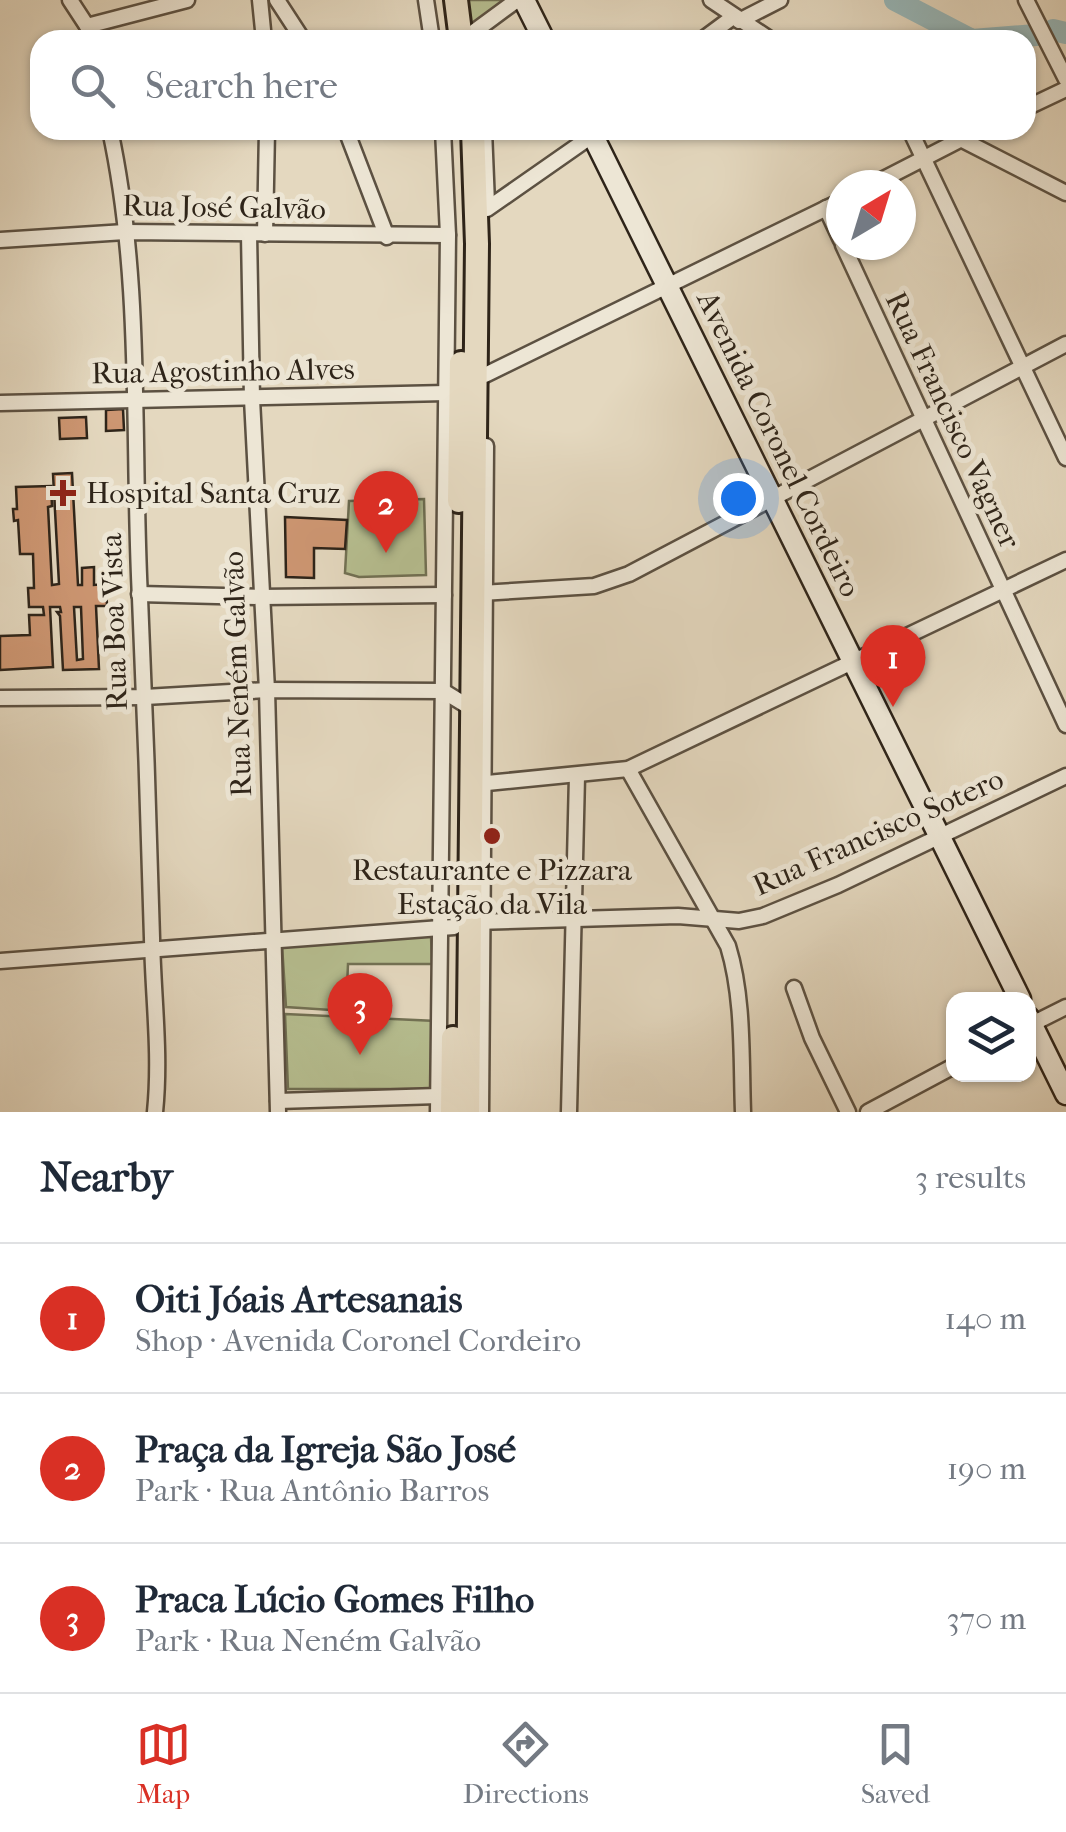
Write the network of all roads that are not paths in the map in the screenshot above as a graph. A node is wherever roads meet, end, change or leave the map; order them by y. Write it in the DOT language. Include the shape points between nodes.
graph roads {
  1 [pos="70,0"];
  2 [pos="186,0"];
  3 [pos="260,0"];
  4 [pos="277,0"];
  5 [pos="426,0"];
  6 [pos="442,0"];
  7 [pos="456,0"];
  8 [pos="520,0"];
  9 [pos="711,0"];
  10 [pos="780,0"];
  11 [pos="1026,0"];
  12 [pos="736,19"];
  13 [pos="88,30"];
  14 [pos="99,30"];
  15 [pos="263,30"];
  16 [pos="296,30"];
  17 [pos="430,30"];
  18 [pos="446,30"];
  19 [pos="460,30"];
  20 [pos="477,30"];
  21 [pos="538,30"];
  22 [pos="718,30"];
  23 [pos="754,30"];
  24 [pos="1066,80"];
  25 [pos="1066,89"];
  26 [pos="1036,103"];
  27 [pos="112,140"];
  28 [pos="267,140"];
  29 [pos="350,140"];
  30 [pos="443,140"];
  31 [pos="458,140"];
  32 [pos="473,140"];
  33 [pos="484,140"];
  34 [pos="581,140"];
  35 [pos="595,140"];
  36 [pos="914,140"];
  37 [pos="958,140"];
  38 [pos="962,140"];
  39 [pos="922,160"];
  40 [pos="902,170"];
  41 [pos="1066,193"];
  42 [pos="826,208"];
  43 [pos="487,209"];
  44 [pos="126,232"];
  45 [pos="249,234"];
  46 [pos="265,234"];
  47 [pos="448,236"];
  48 [pos="387,237"];
  49 [pos="0,240"];
  50 [pos="850,260"];
  51 [pos="668,286"];
  52 [pos="1066,344"];
  53 [pos="1022,369"];
  54 [pos="486,375"];
  55 [pos="446,393"];
  56 [pos="252,399"];
  57 [pos="134,401"];
  58 [pos="0,403"];
  59 [pos="924,421"];
  60 [pos="467,426"];
  61 [pos="1066,458"];
  62 [pos="772,500"];
  63 [pos="1066,560"];
  64 [pos="1001,590"];
  65 [pos="140,594"];
  66 [pos="480,594"];
  67 [pos="444,595"];
  68 [pos="262,597"];
  69 [pos="853,663"];
  70 [pos="267,690"];
  71 [pos="145,696"];
  72 [pos="0,698"];
  73 [pos="464,704"];
  74 [pos="1066,725"];
  75 [pos="628,769"];
  76 [pos="577,776"];
  77 [pos="1066,776"];
  78 [pos="478,784"];
  79 [pos="939,838"];
  80 [pos="575,919"];
  81 [pos="714,920"];
  82 [pos="462,925"];
  83 [pos="274,939"];
  84 [pos="152,952"];
  85 [pos="0,961"];
  86 [pos="794,988"];
  87 [pos="1016,992"];
  88 [pos="1066,1007"];
  89 [pos="1036,1020"];
  90 [pos="1036,1034"];
  91 [pos="946,1070"];
  92 [pos="1066,1094"];
  93 [pos="278,1107"];
  94 [pos="445,1108"];
  95 [pos="155,1112"];
  96 [pos="468,1112"];
  97 [pos="482,1112"];
  98 [pos="569,1112"];
  99 [pos="743,1112"];
  100 [pos="848,1112"];
  101 [pos="868,1112"];
  1 -- 13 [label="street"];
  2 -- 14 [label="street"];
  3 -- 15 [label="street"];
  4 -- 16 [label="street"];
  5 -- 17 [label="street"];
  6 -- 18 [label="main road"];
  7 -- 19 [label="main road"];
  8 -- 20 [label="street"];
  8 -- 21 [label="street"];
  9 -- 12 [label="street"];
  10 -- 12 [label="street"];
  11 -- 24 [label="street"];
  12 -- 22 [label="street"];
  12 -- 23 [label="street"];
  25 -- 26 [label="street"];
  27 -- 44 [label="street, Rua Boa Vista"];
  28 -- 46 [label="street"];
  29 -- 48 [label="street"];
  30 -- 47 [label="street"];
  31 -- 60 [label="main road"];
  32 -- 60 [label="main road"];
  33 -- 43 [label="street"];
  34 -- 43 [label="street"];
  35 -- 51 [label="street, Avenida Coronel Cordeiro"];
  36 -- 39 [label="street"];
  37 -- 39 [label="street"];
  38 -- 41 [label="street"];
  39 -- 40 [label="street"];
  39 -- 53 [label="street"];
  42 -- 51 [label="street"];
  43 -- 54 [label="street"];
  44 -- 45 [label="street, Rua José Galvão"];
  44 -- 49 [label="street, Rua José Galvão"];
  44 -- 57 [label="street, Rua Boa Vista"];
  45 -- 46 [label="street, Rua José Galvão"];
  45 -- 56 [label="street, Rua Neném Galvão"];
  46 -- 48 [label="street, Rua José Galvão"];
  47 -- 48 [label="street, Rua José Galvão"];
  47 -- 55 [label="street"];
  50 -- 59 [label="street, Rua Francisco Vagner"];
  51 -- 54 [label="street"];
  51 -- 62 [label="street, Avenida Coronel Cordeiro"];
  52 -- 53 [label="street"];
  53 -- 59 [label="street"];
  53 -- 61 [label="street"];
  54 -- 66 [label="street"];
  55 -- 56 [label="street, Rua Agostinho Alves"];
  55 -- 67 [label="street"];
  56 -- 57 [label="street, Rua Agostinho Alves"];
  56 -- 68 [label="street, Rua Neném Galvão"];
  57 -- 58 [label="street, Rua Agostinho Alves"];
  57 -- 65 [label="street, Rua Boa Vista"];
  59 -- 62 [label="street"];
  59 -- 64 [label="street, Rua Francisco Vagner"];
  60 -- 66 [label="main road"];
  60 -- 73 [label="main road"];
  62 -- 66 [label="street" via="594,586"];
  62 -- 69 [label="street, Avenida Coronel Cordeiro"];
  63 -- 64 [label="street"];
  64 -- 69 [label="street"];
  64 -- 74 [label="street, Rua Francisco Vagner"];
  65 -- 68 [label="street"];
  65 -- 71 [label="street, Rua Boa Vista"];
  66 -- 73 [label="main road"];
  67 -- 68 [label="street"];
  67 -- 73 [label="street"];
  68 -- 70 [label="street, Rua Neném Galvão"];
  69 -- 75 [label="street"];
  69 -- 79 [label="street, Avenida Coronel Cordeiro"];
  70 -- 71 [label="street"];
  70 -- 73 [label="street"];
  70 -- 83 [label="street, Rua Neném Galvão"];
  71 -- 72 [label="street"];
  71 -- 84 [label="street, Rua Boa Vista"];
  73 -- 78 [label="main road"];
  73 -- 82 [label="main road"];
  75 -- 76 [label="street"];
  75 -- 81 [label="street"];
  76 -- 78 [label="street"];
  76 -- 80 [label="street"];
  77 -- 79 [label="street, Rua Francisco Sotero"];
  78 -- 82 [label="main road"];
  79 -- 81 [label="street, Rua Francisco Sotero" via="763,916"];
  79 -- 87 [label="street, Avenida Coronel Cordeiro"];
  80 -- 81 [label="street, Rua Francisco Sotero"];
  80 -- 82 [label="street, Rua Francisco Sotero"];
  80 -- 98 [label="street"];
  81 -- 99 [label="street" via="734,966"];
  82 -- 83 [label="street, Rua Francisco Sotero"];
  82 -- 94 [label="main road"];
  82 -- 96 [label="main road"];
  82 -- 97 [label="street"];
  83 -- 84 [label="street, Rua Francisco Sotero"];
  83 -- 93 [label="street, Rua Neném Galvão"];
  84 -- 85 [label="street, Rua Francisco Sotero"];
  84 -- 95 [label="street, Rua Boa Vista" via="159,1052"];
  86 -- 100 [label="street"];
  88 -- 89 [label="street"];
  90 -- 92 [label="street"];
  91 -- 101 [label="street"];
  93 -- 94 [label="street"];
}
